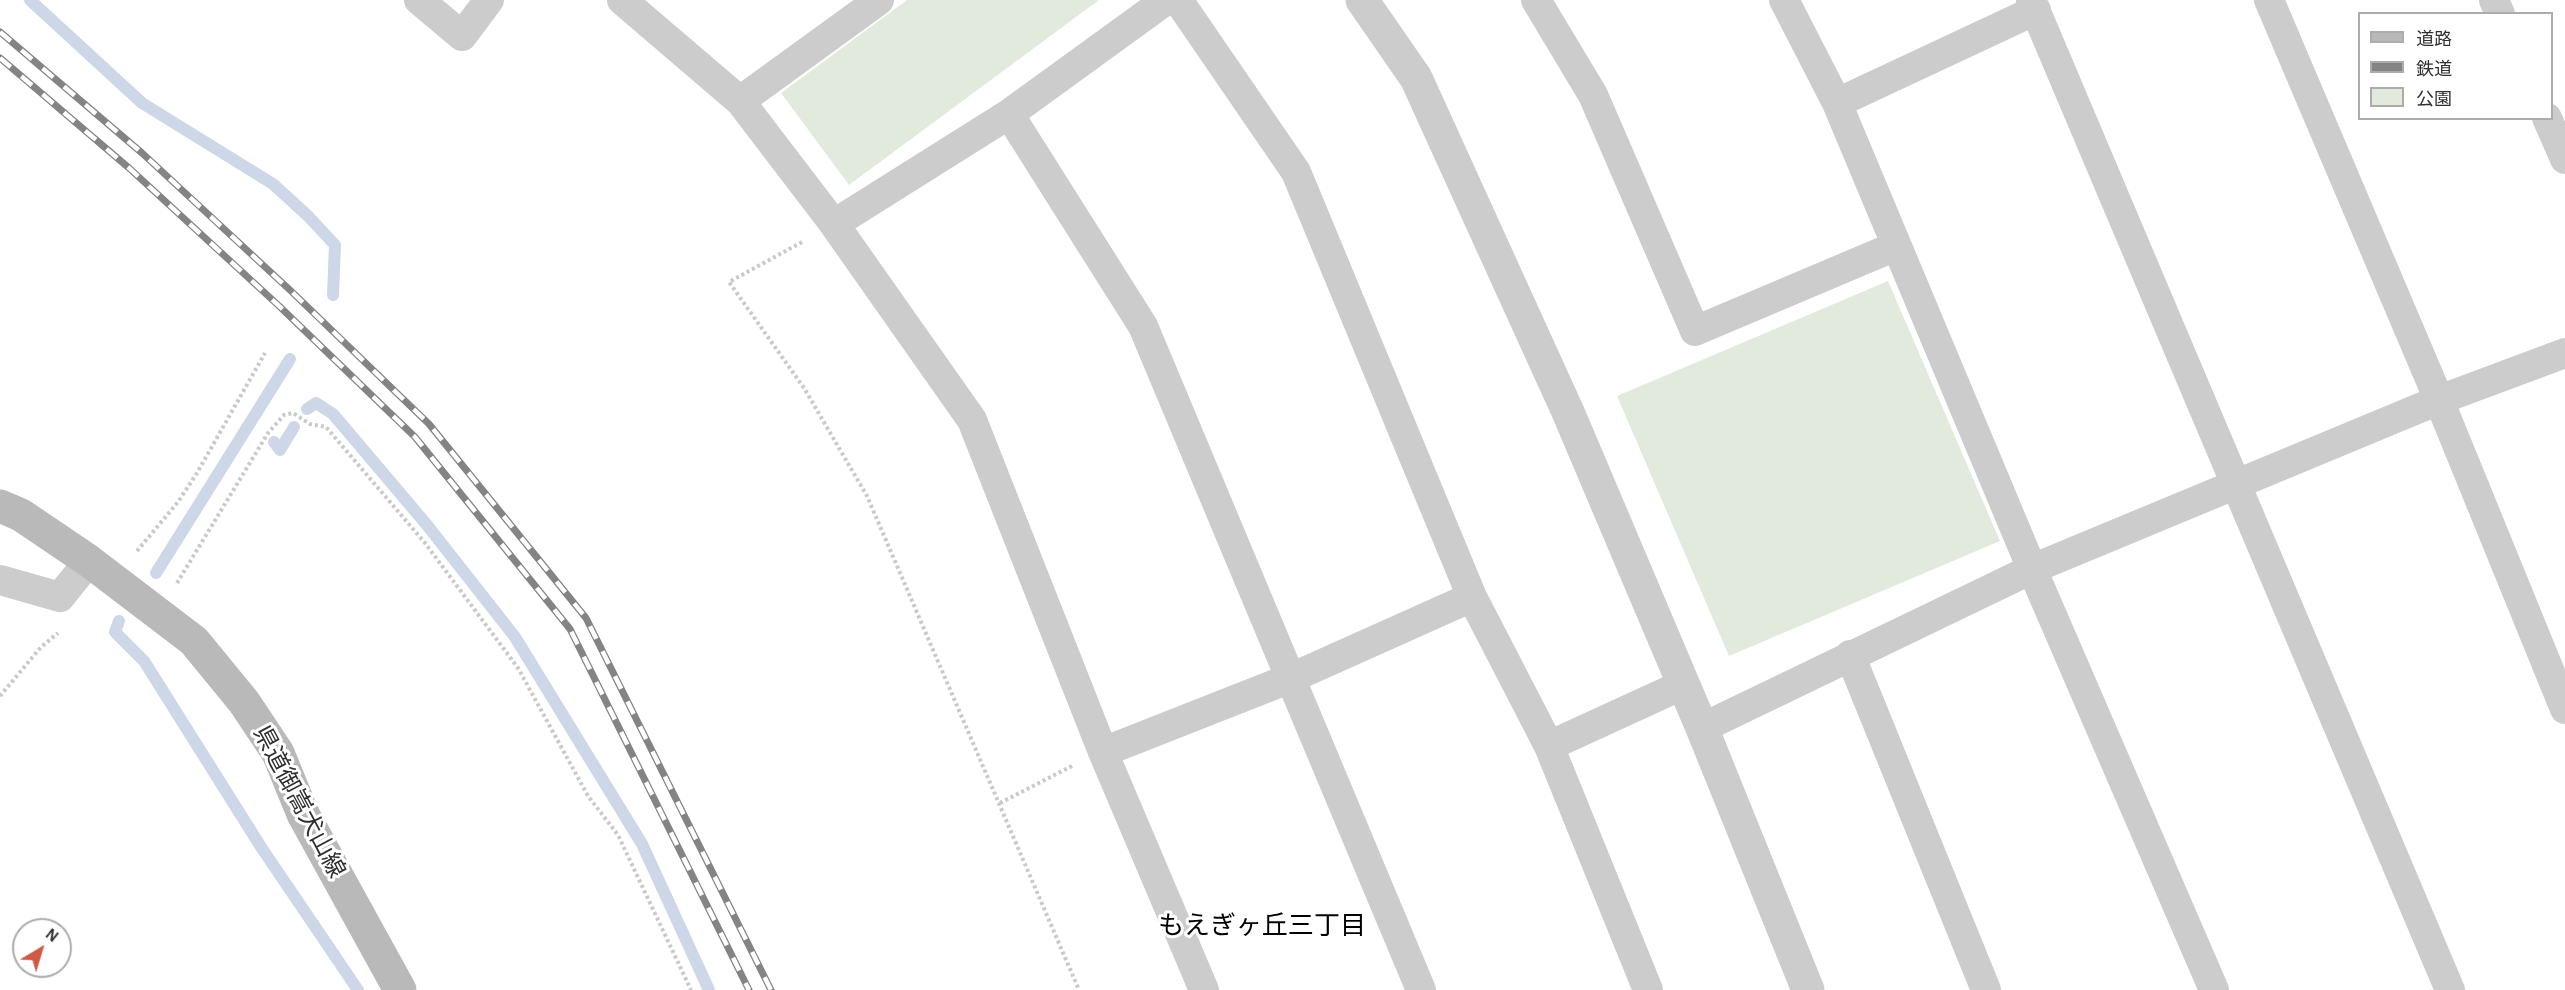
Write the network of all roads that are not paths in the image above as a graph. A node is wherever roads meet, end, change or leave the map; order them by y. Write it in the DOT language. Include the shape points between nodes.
graph roads {
  1 [pos="419,0"];
  2 [pos="489,0"];
  3 [pos="622,0"];
  4 [pos="879,0"];
  5 [pos="1166,0"];
  6 [pos="1178,0"];
  7 [pos="1362,0"];
  8 [pos="1536,0"];
  9 [pos="1784,0"];
  10 [pos="2269,0"];
  11 [pos="2033,5"];
  12 [pos="740,101"];
  13 [pos="1837,103"];
  14 [pos="1009,114"];
  15 [pos="2548,120"];
  16 [pos="2565,159"];
  17 [pos="834,224"];
  18 [pos="1896,246"];
  19 [pos="2565,353"];
  20 [pos="2439,400"];
  21 [pos="2238,484"];
  22 [pos="0,506"];
  23 [pos="2031,569"];
  24 [pos="101,570"];
  25 [pos="0,580"];
  26 [pos="1472,597"];
  27 [pos="1850,655"];
  28 [pos="1291,678"];
  29 [pos="1682,685"];
  30 [pos="2565,708"];
  31 [pos="1702,728"];
  32 [pos="1549,746"];
  33 [pos="1103,752"];
  34 [pos="400,990"];
  35 [pos="1204,990"];
  36 [pos="1420,990"];
  37 [pos="1648,990"];
  38 [pos="1808,990"];
  39 [pos="1986,990"];
  40 [pos="2214,990"];
  41 [pos="2450,990"];
  1 -- 2 [label="street" via="462,36"];
  3 -- 12 [label="street"];
  4 -- 12 [label="street"];
  5 -- 14 [label="street"];
  6 -- 26 [label="street" via="1296,172"];
  7 -- 29 [label="street" via="1416,78 1568,412"];
  8 -- 18 [label="street" via="1593,95 1695,331"];
  9 -- 13 [label="street"];
  10 -- 20 [label="street"];
  11 -- 13 [label="street"];
  11 -- 21 [label="street"];
  12 -- 17 [label="street"];
  13 -- 18 [label="street"];
  14 -- 17 [label="street"];
  14 -- 28 [label="street" via="1143,326"];
  15 -- 16 [label="street"];
  17 -- 33 [label="street" via="972,420"];
  18 -- 23 [label="street"];
  19 -- 20 [label="street"];
  20 -- 21 [label="street"];
  20 -- 30 [label="street"];
  21 -- 23 [label="street"];
  21 -- 41 [label="street"];
  22 -- 24 [label="main road, 県道御嵩犬山線" via="21,515"];
  23 -- 27 [label="street"];
  23 -- 40 [label="street"];
  24 -- 25 [label="street" via="60,597"];
  24 -- 34 [label="main road, 県道御嵩犬山線" via="194,641 244,702 278,753 303,814"];
  26 -- 28 [label="street"];
  26 -- 32 [label="street"];
  27 -- 31 [label="street"];
  27 -- 39 [label="street"];
  28 -- 33 [label="street"];
  28 -- 36 [label="street"];
  29 -- 31 [label="street"];
  29 -- 32 [label="street"];
  31 -- 38 [label="street"];
  32 -- 37 [label="street"];
  33 -- 35 [label="street"];
}
